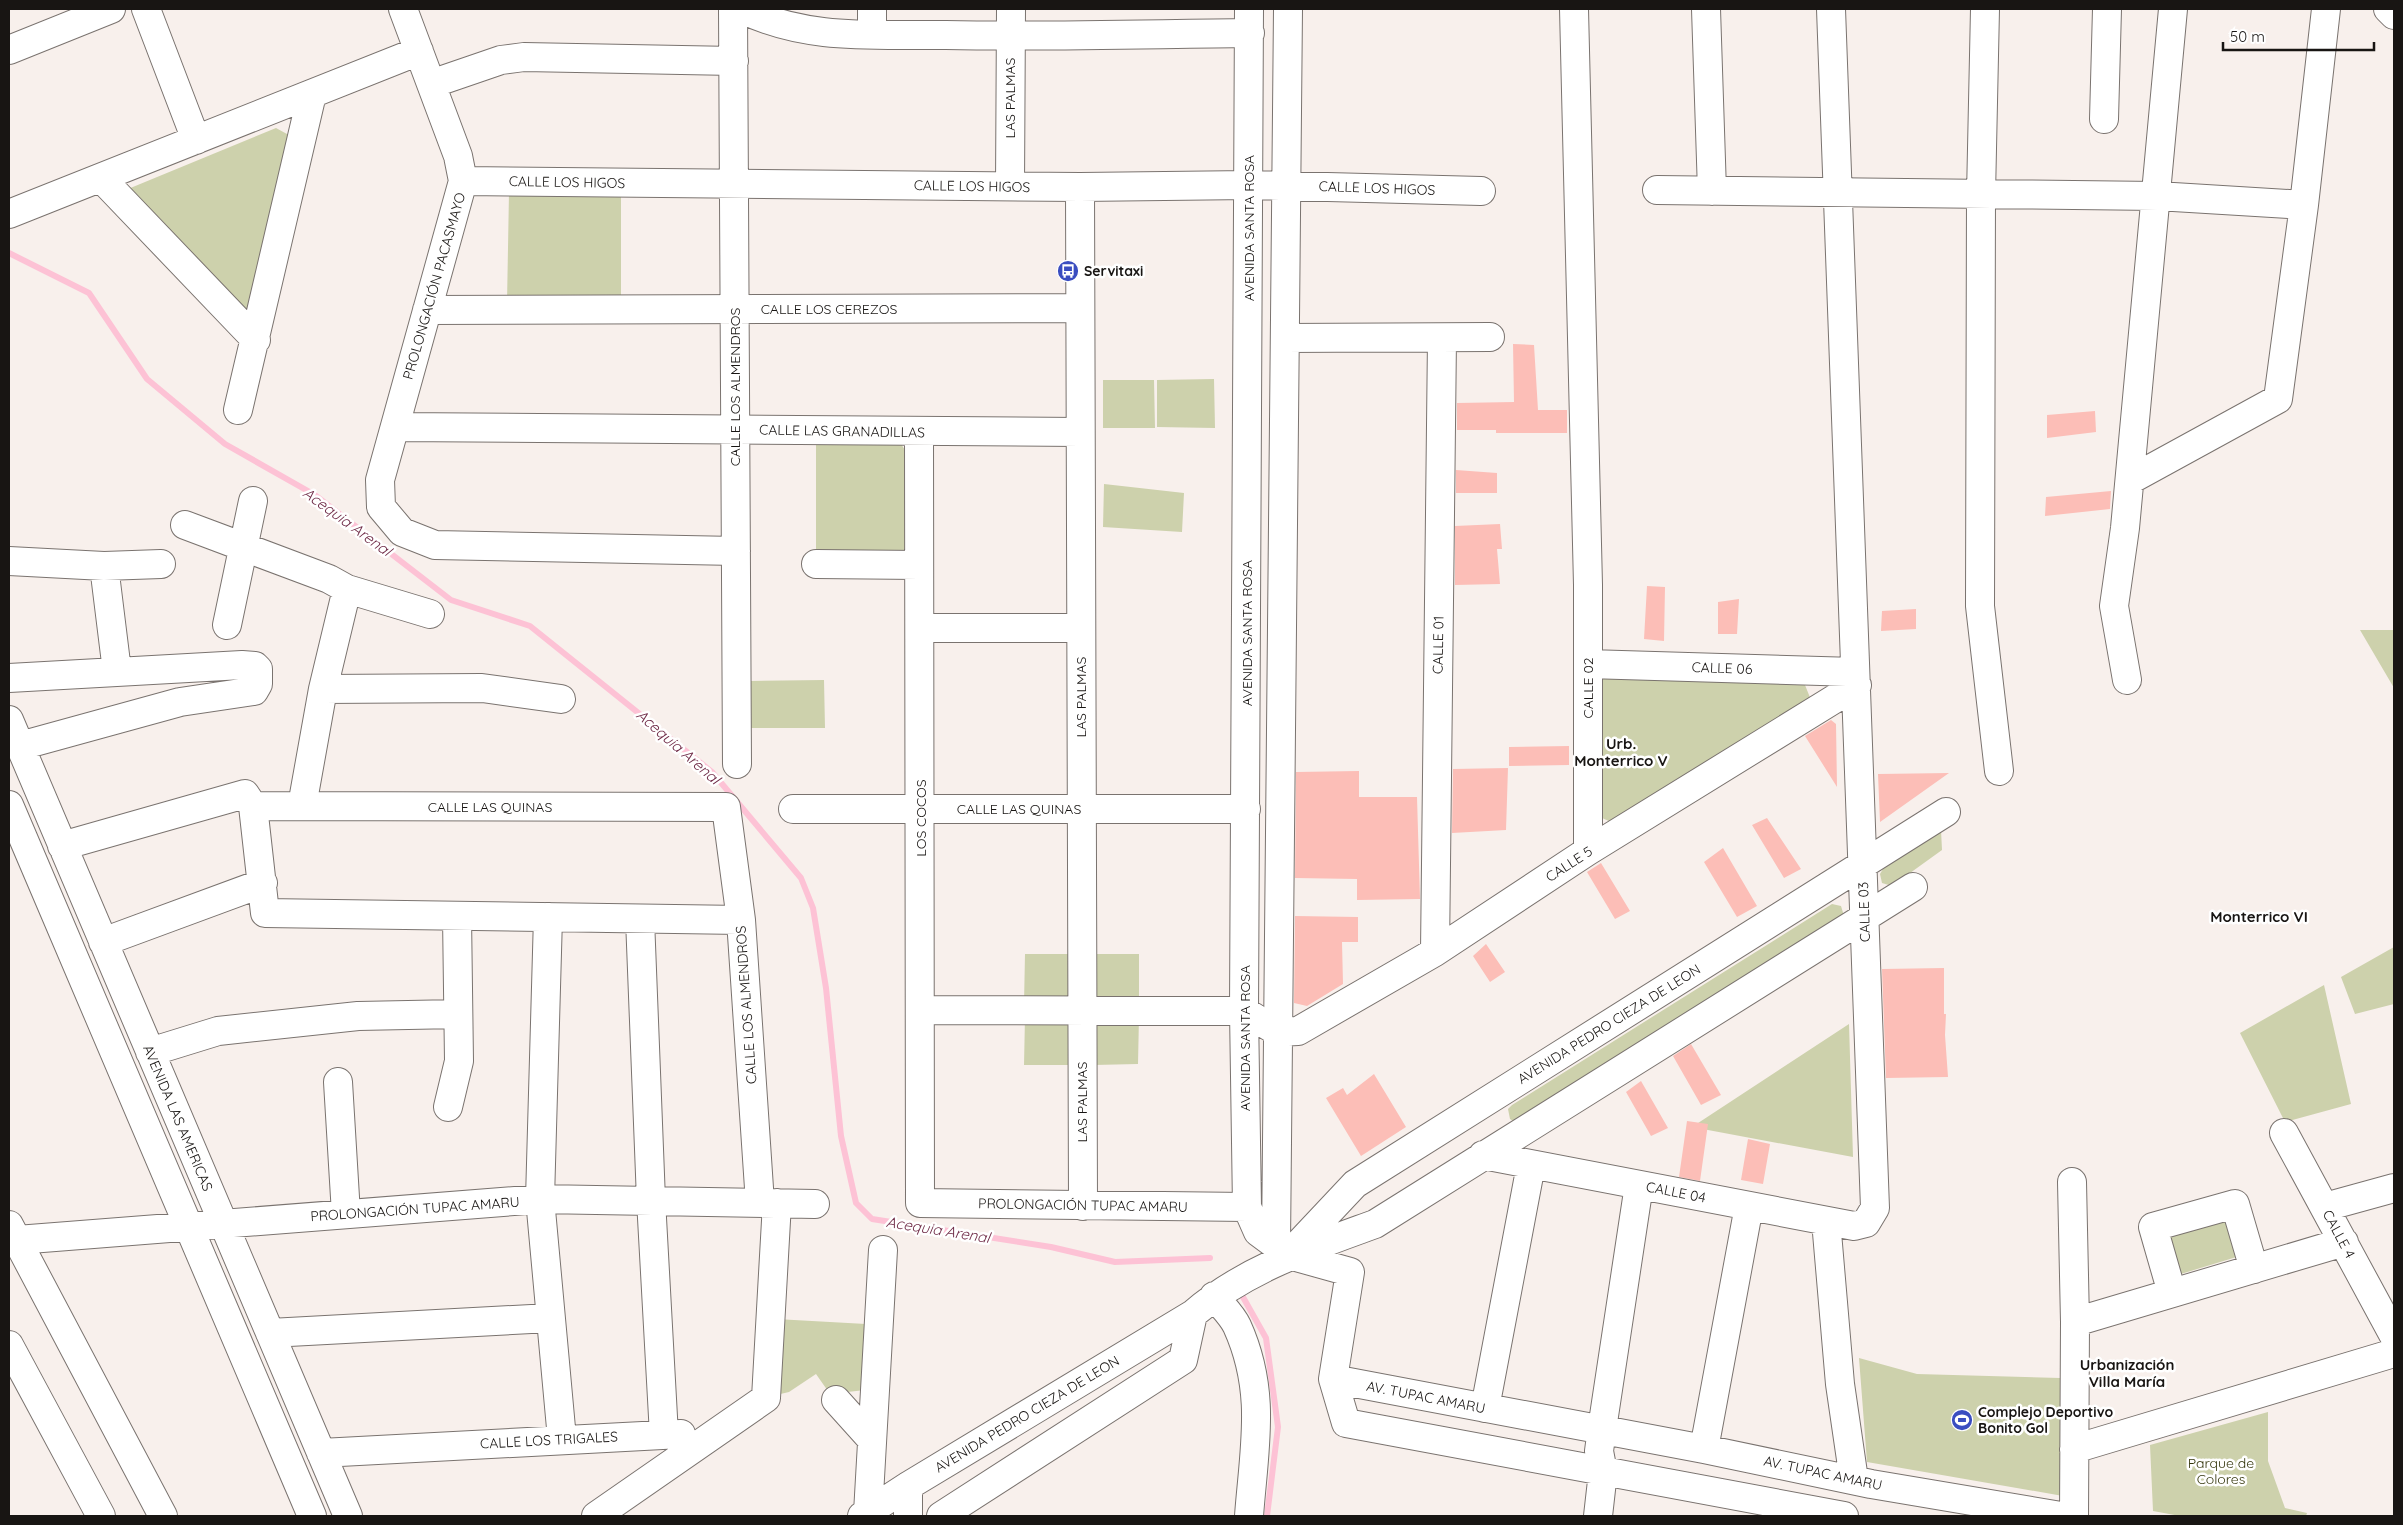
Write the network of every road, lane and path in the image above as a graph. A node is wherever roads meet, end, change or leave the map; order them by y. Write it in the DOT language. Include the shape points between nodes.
graph roads {
  1 [pos="111,9"];
  2 [pos="146,9"];
  3 [pos="403,9"];
  4 [pos="733,9"];
  5 [pos="742,9"];
  6 [pos="1011,9"];
  7 [pos="1288,9"];
  8 [pos="1574,9"];
  9 [pos="1706,9"];
  10 [pos="1830,9"];
  11 [pos="1985,9"];
  12 [pos="2107,9"];
  13 [pos="2173,9"];
  14 [pos="2326,9"];
  15 [pos="2388,9"];
  16 [pos="2394,15"];
  17 [pos="872,21"];
  18 [pos="1250,21"];
  19 [pos="1010,36"];
  20 [pos="9,50"];
  21 [pos="419,51"];
  22 [pos="734,61"];
  23 [pos="431,84"];
  24 [pos="312,94"];
  25 [pos="2104,119"];
  26 [pos="196,140"];
  27 [pos="101,178"];
  28 [pos="463,181"];
  29 [pos="735,184"];
  30 [pos="1249,185"];
  31 [pos="1010,186"];
  32 [pos="1286,186"];
  33 [pos="1080,187"];
  34 [pos="1657,190"];
  35 [pos="1481,191"];
  36 [pos="1712,191"];
  37 [pos="1837,193"];
  38 [pos="1981,195"];
  39 [pos="2157,196"];
  40 [pos="2304,204"];
  41 [pos="9,214"];
  42 [pos="1080,308"];
  43 [pos="427,310"];
  44 [pos="735,310"];
  45 [pos="1490,337"];
  46 [pos="1285,338"];
  47 [pos="1442,338"];
  48 [pos="256,340"];
  49 [pos="238,410"];
  50 [pos="395,427"];
  51 [pos="736,430"];
  52 [pos="919,432"];
  53 [pos="1080,432"];
  54 [pos="2130,480"];
  55 [pos="254,501"];
  56 [pos="185,525"];
  57 [pos="243,546"];
  58 [pos="736,551"];
  59 [pos="9,561"];
  60 [pos="161,564"];
  61 [pos="816,564"];
  62 [pos="104,566"];
  63 [pos="919,566"];
  64 [pos="347,589"];
  65 [pos="430,614"];
  66 [pos="227,625"];
  67 [pos="920,628"];
  68 [pos="1081,628"];
  69 [pos="1588,664"];
  70 [pos="117,671"];
  71 [pos="9,678"];
  72 [pos="1856,679"];
  73 [pos="2127,680"];
  74 [pos="323,689"];
  75 [pos="561,698"];
  76 [pos="9,720"];
  77 [pos="20,746"];
  78 [pos="737,764"];
  79 [pos="1999,771"];
  80 [pos="9,804"];
  81 [pos="253,806"];
  82 [pos="302,806"];
  83 [pos="726,807"];
  84 [pos="793,809"];
  85 [pos="921,809"];
  86 [pos="1082,809"];
  87 [pos="1246,809"];
  88 [pos="1946,812"];
  89 [pos="62,846"];
  90 [pos="1588,851"];
  91 [pos="1863,865"];
  92 [pos="263,883"];
  93 [pos="1914,887"];
  94 [pos="457,916"];
  95 [pos="548,917"];
  96 [pos="640,918"];
  97 [pos="1864,919"];
  98 [pos="741,920"];
  99 [pos="103,942"];
  100 [pos="1436,952"];
  101 [pos="920,1010"];
  102 [pos="1082,1010"];
  103 [pos="1244,1011"];
  104 [pos="458,1014"];
  105 [pos="1278,1032"];
  106 [pos="150,1052"];
  107 [pos="338,1082"];
  108 [pos="448,1107"];
  109 [pos="2284,1133"];
  110 [pos="1484,1156"];
  111 [pos="1531,1165"];
  112 [pos="2072,1182"];
  113 [pos="1639,1185"];
  114 [pos="2394,1188"];
  115 [pos="540,1199"];
  116 [pos="651,1200"];
  117 [pos="768,1203"];
  118 [pos="920,1203"];
  119 [pos="815,1204"];
  120 [pos="1083,1206"];
  121 [pos="1749,1206"];
  122 [pos="1247,1207"];
  123 [pos="2325,1207"];
  124 [pos="346,1214"];
  125 [pos="1826,1221"];
  126 [pos="1868,1221"];
  127 [pos="221,1224"];
  128 [pos="189,1227"];
  129 [pos="13,1232"];
  130 [pos="2344,1242"];
  131 [pos="883,1250"];
  132 [pos="1282,1250"];
  133 [pos="2254,1269"];
  134 [pos="1230,1287"];
  135 [pos="2172,1293"];
  136 [pos="1193,1314"];
  137 [pos="550,1318"];
  138 [pos="2075,1322"];
  139 [pos="270,1333"];
  140 [pos="2394,1336"];
  141 [pos="9,1346"];
  142 [pos="2394,1353"];
  143 [pos="1333,1379"];
  144 [pos="836,1400"];
  145 [pos="1485,1408"];
  146 [pos="1602,1429"];
  147 [pos="718,1431"];
  148 [pos="664,1435"];
  149 [pos="562,1439"];
  150 [pos="872,1440"];
  151 [pos="1704,1449"];
  152 [pos="2074,1449"];
  153 [pos="321,1453"];
  154 [pos="1603,1472"];
  155 [pos="1854,1480"];
  156 [pos="908,1486"];
  157 [pos="865,1514"];
  158 [pos="101,1516"];
  159 [pos="163,1516"];
  160 [pos="312,1516"];
  161 [pos="348,1516"];
  162 [pos="596,1516"];
  163 [pos="908,1516"];
  164 [pos="941,1516"];
  165 [pos="1249,1516"];
  166 [pos="1598,1516"];
  167 [pos="1844,1516"];
  168 [pos="2061,1516"];
  169 [pos="2074,1516"];
  1 -- 20 [label="street"];
  2 -- 26 [label="street"];
  3 -- 21 [label="street, PROLONGACIÓN PACASMAYO"];
  4 -- 22 [label="street, CALLE LOS ALMENDROS"];
  5 -- 17 [label="street" via="766,21 801,30"];
  6 -- 19 [label="street, LAS PALMAS"];
  7 -- 32 [label="street"];
  8 -- 69 [label="street, CALLE 02"];
  9 -- 36 [label="street"];
  10 -- 37 [label="street, CALLE 03"];
  11 -- 38 [label="street"];
  12 -- 25 [label="street"];
  13 -- 39 [label="street"];
  14 -- 40 [label="street"];
  15 -- 16 [label="street"];
  17 -- 19 [label="street"];
  18 -- 19 [label="street"];
  18 -- 30 [label="street, AVENIDA SANTA ROSA"];
  19 -- 31 [label="street, LAS PALMAS"];
  21 -- 23 [label="street, PROLONGACIÓN PACASMAYO"];
  21 -- 24 [label="street"];
  22 -- 23 [label="street" via="524,57 502,60"];
  22 -- 29 [label="street, CALLE LOS ALMENDROS"];
  23 -- 28 [label="street, PROLONGACIÓN PACASMAYO" via="458,156"];
  24 -- 26 [label="street"];
  24 -- 48 [label="street"];
  26 -- 27 [label="street"];
  27 -- 41 [label="street"];
  27 -- 48 [label="street"];
  28 -- 29 [label="street, CALLE LOS HIGOS"];
  28 -- 43 [label="street, PROLONGACIÓN PACASMAYO"];
  29 -- 31 [label="street, CALLE LOS HIGOS"];
  29 -- 44 [label="street, CALLE LOS ALMENDROS"];
  30 -- 32 [label="street, CALLE LOS HIGOS"];
  30 -- 33 [label="street, CALLE LOS HIGOS"];
  30 -- 87 [label="street, AVENIDA SANTA ROSA"];
  31 -- 33 [label="street, CALLE LOS HIGOS"];
  32 -- 35 [label="street, CALLE LOS HIGOS"];
  32 -- 46 [label="street"];
  33 -- 42 [label="street, LAS PALMAS"];
  34 -- 36 [label="street"];
  36 -- 37 [label="street"];
  37 -- 38 [label="street"];
  37 -- 72 [label="street, CALLE 03"];
  38 -- 39 [label="street"];
  38 -- 79 [label="street" via="1980,606"];
  39 -- 40 [label="street"];
  39 -- 54 [label="street"];
  40 -- 54 [label="street" via="2278,399"];
  42 -- 44 [label="street, CALLE LOS CEREZOS"];
  42 -- 53 [label="street, LAS PALMAS"];
  43 -- 44 [label="street, CALLE LOS CEREZOS"];
  43 -- 50 [label="street, PROLONGACIÓN PACASMAYO"];
  44 -- 51 [label="street, CALLE LOS ALMENDROS"];
  45 -- 47 [label="street"];
  46 -- 47 [label="street"];
  46 -- 105 [label="street"];
  47 -- 100 [label="street, CALLE 01"];
  48 -- 49 [label="street"];
  50 -- 51 [label="street, CALLE LAS GRANADILLAS"];
  50 -- 58 [label="street, PROLONGACIÓN PACASMAYO" via="380,480 381,507 402,532 435,544"];
  51 -- 52 [label="street, CALLE LAS GRANADILLAS"];
  51 -- 58 [label="street, CALLE LOS ALMENDROS"];
  52 -- 53 [label="street, CALLE LAS GRANADILLAS"];
  52 -- 63 [label="street, LOS COCOS"];
  53 -- 68 [label="street, LAS PALMAS"];
  54 -- 73 [label="street" via="2114,606"];
  55 -- 57 [label="street"];
  56 -- 57 [label="street"];
  57 -- 64 [label="street"];
  57 -- 66 [label="street"];
  58 -- 78 [label="street, CALLE LOS ALMENDROS"];
  59 -- 62 [label="street"];
  60 -- 62 [label="street"];
  61 -- 63 [label="street"];
  62 -- 70 [label="street"];
  63 -- 67 [label="street, LOS COCOS"];
  64 -- 65 [label="street"];
  64 -- 74 [label="street"];
  67 -- 68 [label="street"];
  67 -- 85 [label="street, LOS COCOS"];
  68 -- 86 [label="street, LAS PALMAS"];
  69 -- 72 [label="street, CALLE 06"];
  69 -- 90 [label="street, CALLE 02"];
  70 -- 71 [label="street"];
  70 -- 77 [label="street" via="255,666 258,684 254,690 180,702"];
  72 -- 90 [label="street, CALLE 5"];
  72 -- 91 [label="street, CALLE 03"];
  74 -- 75 [label="street" via="482,688"];
  74 -- 82 [label="street"];
  76 -- 77 [label="street, AVENIDA LAS AMERICAS"];
  77 -- 89 [label="street, AVENIDA LAS AMERICAS"];
  80 -- 128 [label="street"];
  81 -- 82 [label="street, CALLE LAS QUINAS"];
  81 -- 89 [label="street" via="245,794"];
  81 -- 92 [label="street"];
  82 -- 83 [label="street, CALLE LAS QUINAS"];
  83 -- 98 [label="street, CALLE LOS ALMENDROS"];
  84 -- 85 [label="street, CALLE LAS QUINAS"];
  85 -- 86 [label="street, CALLE LAS QUINAS"];
  85 -- 101 [label="street, LOS COCOS"];
  86 -- 87 [label="street, CALLE LAS QUINAS"];
  86 -- 102 [label="street, LAS PALMAS"];
  87 -- 103 [label="street, AVENIDA SANTA ROSA"];
  88 -- 91 [label="street, AVENIDA PEDRO CIEZA DE LEON"];
  89 -- 99 [label="street, AVENIDA LAS AMERICAS"];
  90 -- 100 [label="street, CALLE 5"];
  91 -- 97 [label="street, CALLE 03"];
  91 -- 132 [label="street, AVENIDA PEDRO CIEZA DE LEON" via="1356,1184"];
  92 -- 94 [label="street" via="264,913"];
  92 -- 99 [label="street"];
  93 -- 97 [label="street, AVENIDA PEDRO CIEZA DE LEON"];
  94 -- 95 [label="street"];
  94 -- 104 [label="street"];
  95 -- 96 [label="street"];
  95 -- 115 [label="street"];
  96 -- 98 [label="street"];
  96 -- 116 [label="street"];
  97 -- 110 [label="street, AVENIDA PEDRO CIEZA DE LEON"];
  97 -- 126 [label="street, CALLE 03" via="1876,1200"];
  98 -- 117 [label="street, CALLE LOS ALMENDROS"];
  99 -- 106 [label="street, AVENIDA LAS AMERICAS"];
  100 -- 105 [label="street, CALLE 5" via="1298,1031"];
  101 -- 102 [label="street"];
  101 -- 118 [label="street, LOS COCOS"];
  102 -- 103 [label="street"];
  102 -- 120 [label="street, LAS PALMAS"];
  103 -- 105 [label="street"];
  103 -- 122 [label="street, AVENIDA SANTA ROSA"];
  104 -- 106 [label="street" via="358,1016 218,1031"];
  104 -- 108 [label="street" via="459,1061"];
  105 -- 132 [label="street"];
  106 -- 127 [label="street, AVENIDA LAS AMERICAS"];
  107 -- 124 [label="street"];
  109 -- 123 [label="street, CALLE 4"];
  110 -- 111 [label="street, CALLE 04"];
  110 -- 132 [label="street, AVENIDA PEDRO CIEZA DE LEON" via="1375,1224"];
  111 -- 113 [label="street, CALLE 04"];
  111 -- 145 [label="street"];
  112 -- 138 [label="street"];
  113 -- 121 [label="street, CALLE 04"];
  113 -- 146 [label="street"];
  114 -- 123 [label="street"];
  115 -- 116 [label="street, PROLONGACIÓN TUPAC AMARU"];
  115 -- 124 [label="street, PROLONGACIÓN TUPAC AMARU"];
  115 -- 137 [label="street"];
  116 -- 117 [label="street, PROLONGACIÓN TUPAC AMARU"];
  116 -- 148 [label="street"];
  117 -- 119 [label="street, PROLONGACIÓN TUPAC AMARU"];
  117 -- 147 [label="street, CALLE LOS ALMENDROS" via="766,1398"];
  118 -- 120 [label="street, PROLONGACIÓN TUPAC AMARU"];
  120 -- 122 [label="street, PROLONGACIÓN TUPAC AMARU"];
  121 -- 125 [label="street, CALLE 04"];
  121 -- 151 [label="street"];
  122 -- 132 [label="street, AVENIDA SANTA ROSA" via="1258,1232"];
  123 -- 130 [label="street, CALLE 4"];
  124 -- 127 [label="street, PROLONGACIÓN TUPAC AMARU"];
  125 -- 126 [label="street, CALLE 04" via="1854,1226"];
  125 -- 155 [label="street" via="1840,1384"];
  127 -- 128 [label="street, PROLONGACIÓN TUPAC AMARU"];
  127 -- 139 [label="street, AVENIDA LAS AMERICAS"];
  128 -- 129 [label="street, PROLONGACIÓN TUPAC AMARU"];
  128 -- 160 [label="street"];
  129 -- 159 [label="street"];
  130 -- 133 [label="street"];
  130 -- 140 [label="street, CALLE 4"];
  131 -- 150 [label="street"];
  132 -- 134 [label="street, AVENIDA PEDRO CIEZA DE LEON"];
  132 -- 143 [label="street" via="1350,1272"];
  133 -- 135 [label="street"];
  133 -- 135 [label="street" via="2235,1204 2153,1227"];
  134 -- 136 [label="street, AVENIDA PEDRO CIEZA DE LEON"];
  134 -- 165 [label="street" via="1237,1324 1253,1372 1258,1424"];
  135 -- 138 [label="street"];
  136 -- 156 [label="street, AVENIDA PEDRO CIEZA DE LEON"];
  136 -- 164 [label="street" via="1183,1360"];
  137 -- 139 [label="street"];
  137 -- 149 [label="street"];
  138 -- 152 [label="street"];
  139 -- 153 [label="street, AVENIDA LAS AMERICAS"];
  141 -- 158 [label="street"];
  142 -- 152 [label="street"];
  143 -- 145 [label="street, AV. TUPAC AMARU"];
  143 -- 154 [label="street" via="1346,1423"];
  144 -- 150 [label="street"];
  145 -- 146 [label="street, AV. TUPAC AMARU"];
  146 -- 151 [label="street, AV. TUPAC AMARU"];
  146 -- 154 [label="street" via="1599,1450"];
  147 -- 148 [label="street, CALLE LOS TRIGALES"];
  147 -- 162 [label="street"];
  148 -- 149 [label="street, CALLE LOS TRIGALES"];
  149 -- 153 [label="street, CALLE LOS TRIGALES"];
  150 -- 157 [label="street"];
  151 -- 155 [label="street, AV. TUPAC AMARU"];
  152 -- 169 [label="street"];
  153 -- 161 [label="street, AVENIDA LAS AMERICAS"];
  154 -- 166 [label="street"];
  154 -- 167 [label="street"];
  155 -- 168 [label="street, AV. TUPAC AMARU"];
  156 -- 157 [label="street, AVENIDA PEDRO CIEZA DE LEON"];
  156 -- 163 [label="street"];
}
